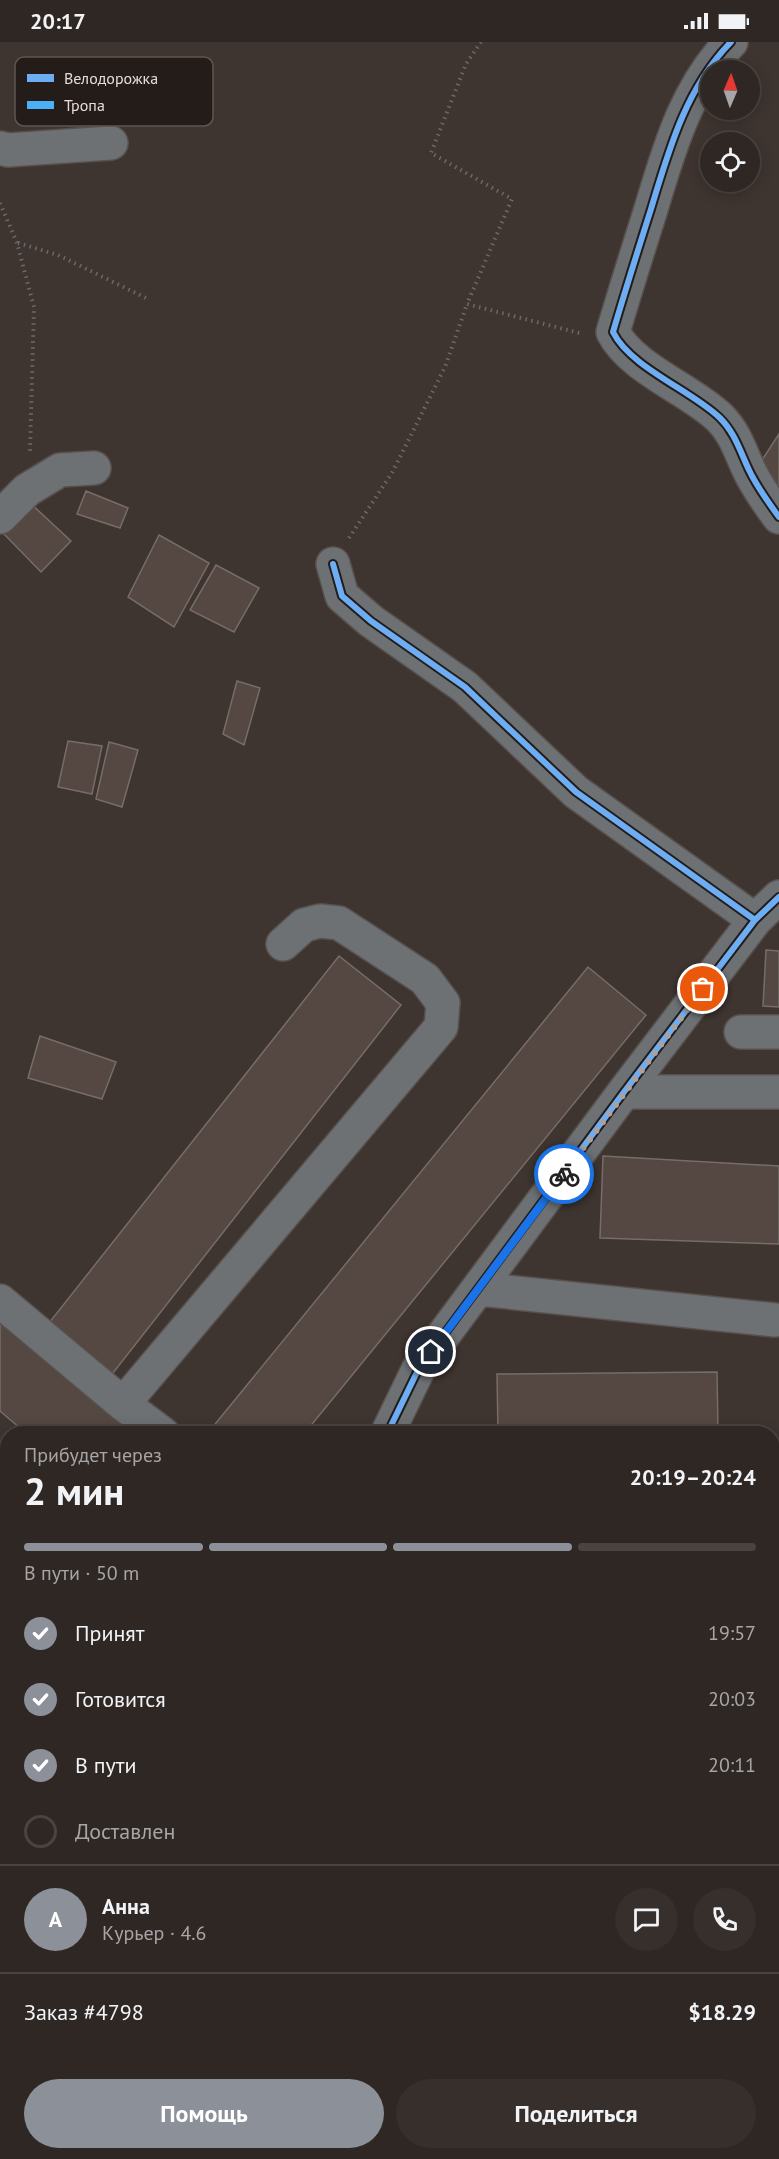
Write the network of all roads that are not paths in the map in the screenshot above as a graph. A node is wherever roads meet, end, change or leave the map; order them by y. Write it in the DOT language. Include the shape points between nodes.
graph roads {
  1 [pos="731,42"];
  2 [pos="111,143"];
  3 [pos="0,148"];
  4 [pos="94,468"];
  5 [pos="0,517"];
  6 [pos="779,517"];
  7 [pos="333,564"];
  8 [pos="779,897"];
  9 [pos="755,920"];
  10 [pos="283,944"];
  11 [pos="741,1032"];
  12 [pos="779,1032"];
  13 [pos="624,1092"];
  14 [pos="779,1092"];
  15 [pos="479,1289"];
  16 [pos="0,1301"];
  17 [pos="775,1320"];
  18 [pos="123,1404"];
  19 [pos="152,1426"];
  20 [pos="391,1426"];
  1 -- 6 [label="street" via="692,94 672,140 613,332 619,344 720,419 735,438"];
  2 -- 3 [label="street"];
  4 -- 5 [label="street" via="60,470 27,490"];
  7 -- 9 [label="street" via="342,596 371,621 465,687 576,792"];
  8 -- 9 [label="street"];
  9 -- 13 [label="street"];
  10 -- 18 [label="street" via="304,925 321,921 339,923 425,979 443,1003 441,1027"];
  11 -- 12 [label="street"];
  13 -- 14 [label="street"];
  13 -- 15 [label="street"];
  15 -- 17 [label="street"];
  15 -- 20 [label="street" via="419,1368"];
  16 -- 18 [label="street"];
  18 -- 19 [label="street"];
}
